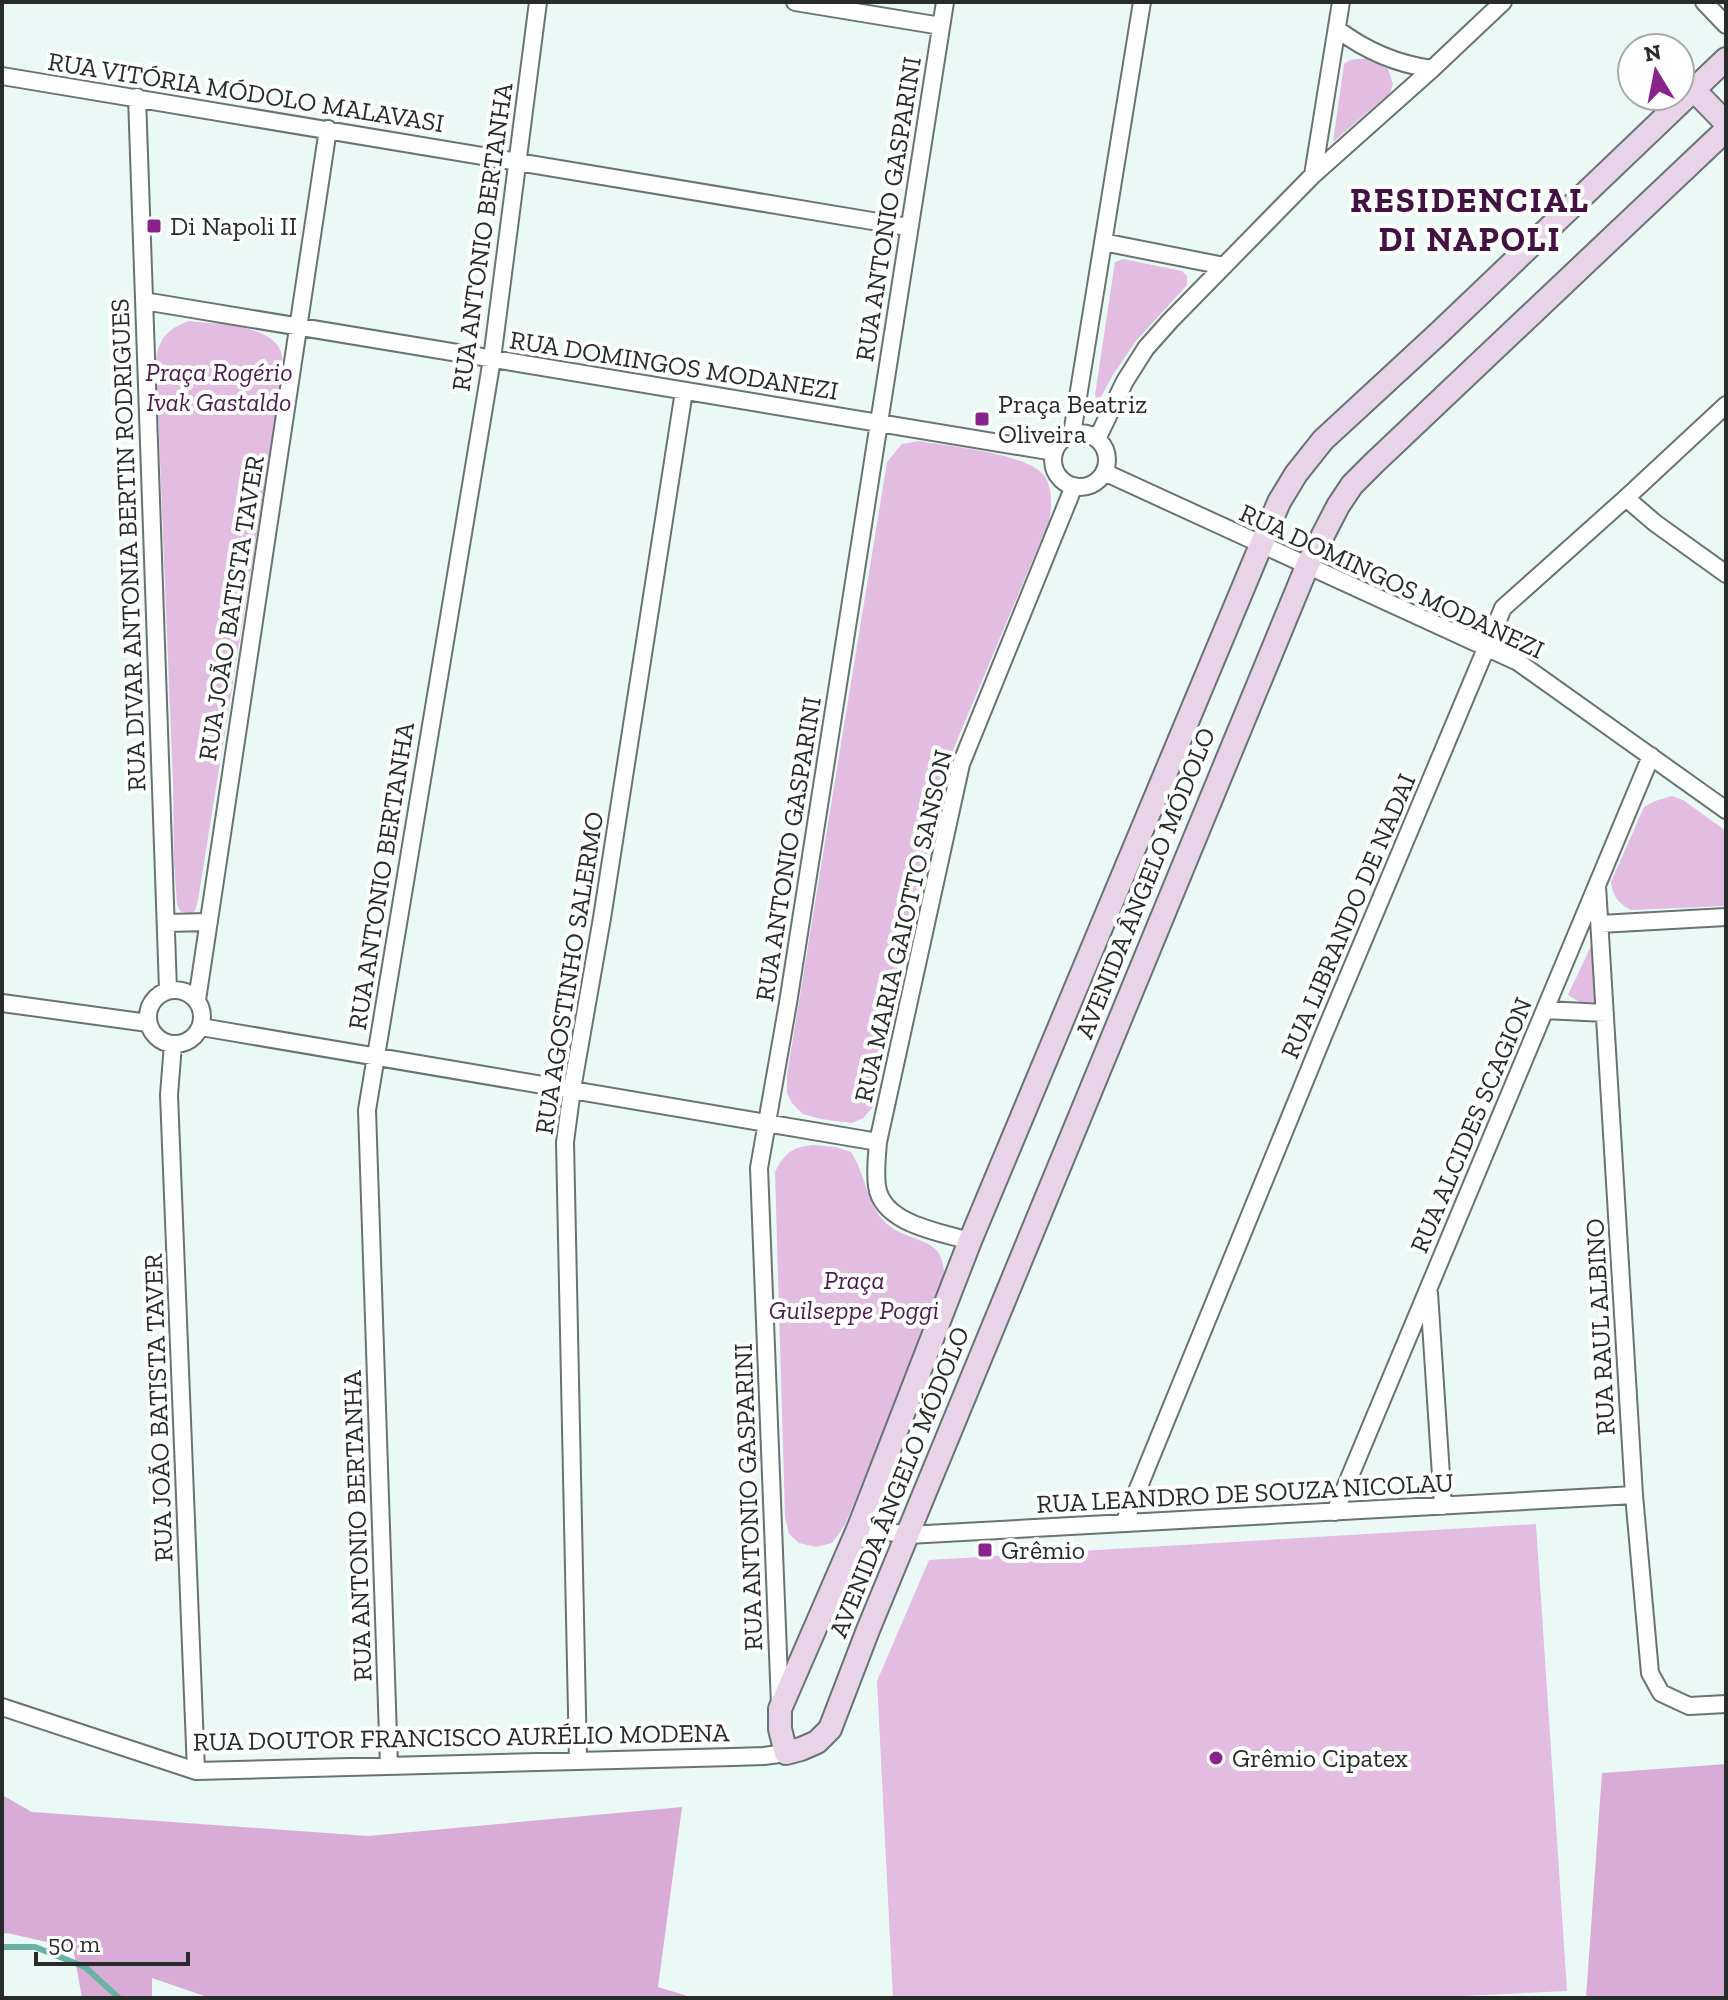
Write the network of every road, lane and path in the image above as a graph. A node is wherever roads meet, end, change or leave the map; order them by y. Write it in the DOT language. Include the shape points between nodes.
graph roads {
  1 [pos="538,2"];
  2 [pos="795,2"];
  3 [pos="945,2"];
  4 [pos="1142,2"];
  5 [pos="1341,2"];
  6 [pos="1503,2"];
  7 [pos="1704,2"];
  8 [pos="1726,25"];
  9 [pos="941,26"];
  10 [pos="1337,29"];
  11 [pos="1726,59"];
  12 [pos="1432,69"];
  13 [pos="2,76"];
  14 [pos="1696,88"];
  15 [pos="1696,92"];
  16 [pos="137,97"];
  17 [pos="1671,112"];
  18 [pos="1726,123"];
  19 [pos="328,129"];
  20 [pos="1726,130"];
  21 [pos="518,161"];
  22 [pos="1313,175"];
  23 [pos="908,227"];
  24 [pos="1103,242"];
  25 [pos="1224,266"];
  26 [pos="144,301"];
  27 [pos="298,326"];
  28 [pos="492,359"];
  29 [pos="684,391"];
  30 [pos="1726,405"];
  31 [pos="879,423"];
  32 [pos="1072,434"];
  33 [pos="1097,439"];
  34 [pos="1054,452"];
  35 [pos="1104,472"];
  36 [pos="1074,486"];
  37 [pos="1626,498"];
  38 [pos="1260,545"];
  39 [pos="1308,564"];
  40 [pos="1726,574"];
  41 [pos="1486,647"];
  42 [pos="1651,756"];
  43 [pos="1726,810"];
  44 [pos="1597,886"];
  45 [pos="1726,917"];
  46 [pos="209,922"];
  47 [pos="166,923"];
  48 [pos="1600,924"];
  49 [pos="168,990"];
  50 [pos="197,1000"];
  51 [pos="2,1003"];
  52 [pos="1545,1010"];
  53 [pos="1605,1013"];
  54 [pos="148,1023"];
  55 [pos="201,1027"];
  56 [pos="173,1044"];
  57 [pos="375,1056"];
  58 [pos="572,1089"];
  59 [pos="767,1123"];
  60 [pos="878,1142"];
  61 [pos="970,1241"];
  62 [pos="1429,1287"];
  63 [pos="1634,1495"];
  64 [pos="1443,1506"];
  65 [pos="1335,1512"];
  66 [pos="1124,1523"];
  67 [pos="859,1527"];
  68 [pos="908,1535"];
  69 [pos="1726,1704"];
  70 [pos="2,1707"];
  71 [pos="780,1709"];
  72 [pos="786,1753"];
  73 [pos="578,1760"];
  74 [pos="389,1766"];
  75 [pos="196,1771"];
  1 -- 21 [label="street, RUA ANTONIO BERTANHA"];
  2 -- 9 [label="street"];
  3 -- 9 [label="street, RUA ANTONIO GASPARINI"];
  4 -- 24 [label="street"];
  5 -- 10 [label="street"];
  6 -- 12 [label="street"];
  7 -- 8 [label="street"];
  9 -- 23 [label="street, RUA ANTONIO GASPARINI"];
  10 -- 12 [label="street" via="1391,60"];
  10 -- 22 [label="street"];
  11 -- 14 [label="street, AVENIDA ÂNGELO MÓDOLO"];
  12 -- 22 [label="street"];
  13 -- 16 [label="street, RUA VITÓRIA MÓDOLO MALAVASI"];
  15 -- 18 [label="street"];
  16 -- 19 [label="street, RUA VITÓRIA MÓDOLO MALAVASI"];
  16 -- 26 [label="street, RUA DIVAR ANTONIA BERTIN RODRIGUES"];
  17 -- 38 [label="street, AVENIDA ÂNGELO MÓDOLO" via="1323,440 1279,502"];
  19 -- 21 [label="street, RUA VITÓRIA MÓDOLO MALAVASI"];
  19 -- 27 [label="street, RUA JOÃO BATISTA TAVER"];
  20 -- 39 [label="street, AVENIDA ÂNGELO MÓDOLO" via="1352,485"];
  21 -- 23 [label="street, RUA VITÓRIA MÓDOLO MALAVASI"];
  21 -- 28 [label="street, RUA ANTONIO BERTANHA"];
  22 -- 25 [label="street"];
  23 -- 31 [label="street, RUA ANTONIO GASPARINI"];
  24 -- 25 [label="street"];
  24 -- 32 [label="street"];
  25 -- 33 [label="street" via="1146,348"];
  26 -- 27 [label="street, RUA DOMINGOS MODANEZI"];
  26 -- 47 [label="street, RUA DIVAR ANTONIA BERTIN RODRIGUES"];
  27 -- 28 [label="street, RUA DOMINGOS MODANEZI"];
  27 -- 46 [label="street, RUA JOÃO BATISTA TAVER"];
  28 -- 29 [label="street, RUA DOMINGOS MODANEZI"];
  28 -- 57 [label="street, RUA ANTONIO BERTANHA"];
  29 -- 31 [label="street, RUA DOMINGOS MODANEZI"];
  29 -- 58 [label="street, RUA AGOSTINHO SALERMO"];
  30 -- 37 [label="street, RUA LIBRANDO DE NADAI"];
  31 -- 34 [label="street, RUA DOMINGOS MODANEZI"];
  31 -- 59 [label="street, RUA ANTONIO GASPARINI"];
  32 -- 33 [label="street"];
  32 -- 34 [label="street"];
  33 -- 35 [label="street" via="1106,454"];
  34 -- 36 [label="street" via="1054,469"];
  35 -- 36 [label="street" via="1091,484"];
  35 -- 38 [label="street, RUA DOMINGOS MODANEZI"];
  36 -- 60 [label="street, RUA MARIA GAIOTTO SANSON" via="961,764"];
  37 -- 40 [label="street"];
  37 -- 41 [label="street, RUA LIBRANDO DE NADAI" via="1503,608"];
  38 -- 39 [label="street, RUA DOMINGOS MODANEZI"];
  38 -- 61 [label="street, AVENIDA ÂNGELO MÓDOLO"];
  39 -- 41 [label="street, RUA DOMINGOS MODANEZI"];
  39 -- 68 [label="street, AVENIDA ÂNGELO MÓDOLO"];
  41 -- 42 [label="street, RUA DOMINGOS MODANEZI" via="1518,662"];
  41 -- 66 [label="street, RUA LIBRANDO DE NADAI"];
  42 -- 43 [label="street, RUA DOMINGOS MODANEZI"];
  42 -- 44 [label="street, RUA ALCIDES SCAGION"];
  44 -- 48 [label="street, RUA RAUL ALBINO"];
  44 -- 52 [label="street, RUA ALCIDES SCAGION"];
  45 -- 48 [label="street"];
  46 -- 47 [label="street"];
  46 -- 50 [label="street, RUA JOÃO BATISTA TAVER"];
  47 -- 49 [label="street, RUA DIVAR ANTONIA BERTIN RODRIGUES"];
  48 -- 53 [label="street, RUA RAUL ALBINO"];
  49 -- 50 [label="street" via="184,991"];
  49 -- 54 [label="street" via="150,1006"];
  50 -- 55 [label="street"];
  51 -- 54 [label="street"];
  52 -- 53 [label="street"];
  52 -- 62 [label="street, RUA ALCIDES SCAGION"];
  53 -- 63 [label="street, RUA RAUL ALBINO"];
  54 -- 56 [label="street" via="157,1038"];
  55 -- 56 [label="street" via="190,1040"];
  55 -- 57 [label="street"];
  56 -- 75 [label="street, RUA JOÃO BATISTA TAVER" via="169,1095"];
  57 -- 58 [label="street"];
  57 -- 74 [label="street, RUA ANTONIO BERTANHA" via="367,1110"];
  58 -- 59 [label="street"];
  58 -- 73 [label="street, RUA AGOSTINHO SALERMO" via="565,1142"];
  59 -- 60 [label="street"];
  59 -- 71 [label="street, RUA ANTONIO GASPARINI" via="759,1168"];
  60 -- 61 [label="street, RUA MARIA GAIOTTO SANSON" via="877,1190 888,1208 904,1221"];
  61 -- 67 [label="street, AVENIDA ÂNGELO MÓDOLO"];
  62 -- 64 [label="street"];
  62 -- 65 [label="street, RUA ALCIDES SCAGION"];
  63 -- 64 [label="street, RUA LEANDRO DE SOUZA NICOLAU"];
  63 -- 69 [label="street, RUA RAUL ALBINO" via="1650,1673 1661,1693 1689,1706"];
  64 -- 65 [label="street, RUA LEANDRO DE SOUZA NICOLAU"];
  65 -- 66 [label="street, RUA LEANDRO DE SOUZA NICOLAU"];
  66 -- 68 [label="street, RUA LEANDRO DE SOUZA NICOLAU"];
  67 -- 68 [label="street, RUA LEANDRO DE SOUZA NICOLAU"];
  67 -- 71 [label="street, AVENIDA ÂNGELO MÓDOLO"];
  68 -- 72 [label="street, AVENIDA ÂNGELO MÓDOLO" via="830,1729 817,1742"];
  70 -- 75 [label="street, RUA DOUTOR FRANCISCO AURÉLIO MODENA"];
  71 -- 72 [label="street"];
  72 -- 73 [label="street, RUA DOUTOR FRANCISCO AURÉLIO MODENA"];
  73 -- 74 [label="street, RUA DOUTOR FRANCISCO AURÉLIO MODENA"];
  74 -- 75 [label="street, RUA DOUTOR FRANCISCO AURÉLIO MODENA"];
}
